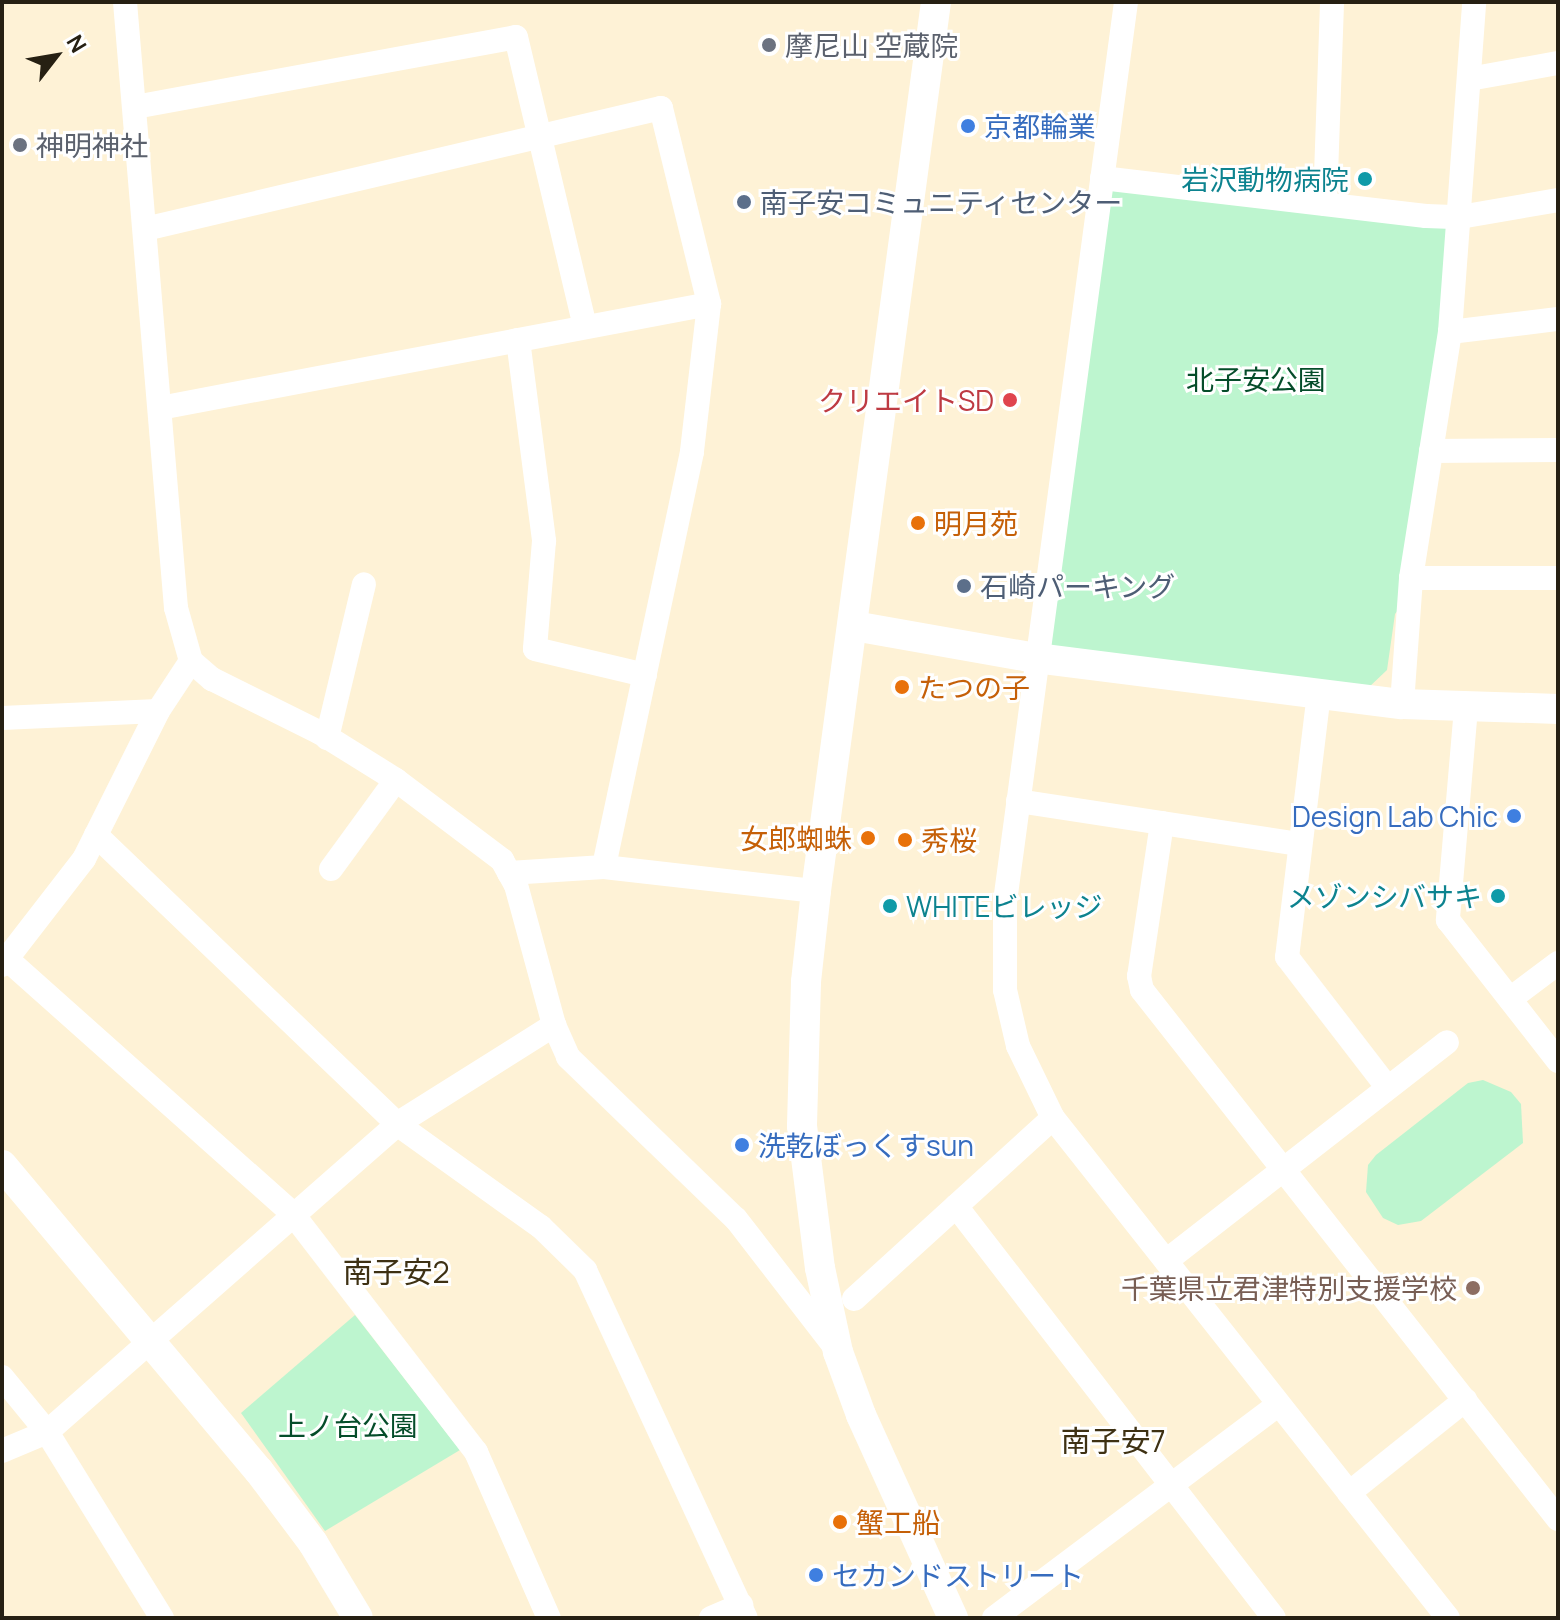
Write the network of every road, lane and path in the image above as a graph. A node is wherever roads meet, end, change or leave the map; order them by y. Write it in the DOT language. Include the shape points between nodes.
graph roads {
  1 [pos="125,2"];
  2 [pos="936,2"];
  3 [pos="1126,2"];
  4 [pos="1332,2"];
  5 [pos="1474,2"];
  6 [pos="1558,63"];
  7 [pos="1469,79"];
  8 [pos="135,107"];
  9 [pos="540,137"];
  10 [pos="1102,178"];
  11 [pos="1558,200"];
  12 [pos="1325,204"];
  13 [pos="1460,217"];
  14 [pos="145,229"];
  15 [pos="709,304"];
  16 [pos="1558,319"];
  17 [pos="585,327"];
  18 [pos="1450,332"];
  19 [pos="518,340"];
  20 [pos="160,408"];
  21 [pos="1558,450"];
  22 [pos="1431,451"];
  23 [pos="1411,578"];
  24 [pos="1558,578"];
  25 [pos="364,584"];
  26 [pos="854,626"];
  27 [pos="1036,658"];
  28 [pos="191,661"];
  29 [pos="645,675"];
  30 [pos="1319,693"];
  31 [pos="1402,704"];
  32 [pos="1466,708"];
  33 [pos="1558,709"];
  34 [pos="158,711"];
  35 [pos="2,718"];
  36 [pos="327,738"];
  37 [pos="396,780"];
  38 [pos="1018,801"];
  39 [pos="1162,823"];
  40 [pos="96,835"];
  41 [pos="1300,844"];
  42 [pos="604,867"];
  43 [pos="331,869"];
  44 [pos="509,873"];
  45 [pos="816,891"];
  46 [pos="5,962"];
  47 [pos="1558,963"];
  48 [pos="1510,999"];
  49 [pos="554,1025"];
  50 [pos="1447,1042"];
  51 [pos="1558,1061"];
  52 [pos="1388,1088"];
  53 [pos="1053,1118"];
  54 [pos="397,1124"];
  55 [pos="2,1165"];
  56 [pos="1284,1169"];
  57 [pos="956,1206"];
  58 [pos="292,1213"];
  59 [pos="1166,1261"];
  60 [pos="854,1299"];
  61 [pos="149,1340"];
  62 [pos="838,1352"];
  63 [pos="2,1377"];
  64 [pos="1465,1400"];
  65 [pos="1279,1404"];
  66 [pos="47,1432"];
  67 [pos="2,1451"];
  68 [pos="1174,1487"];
  69 [pos="1349,1493"];
  70 [pos="1558,1519"];
  71 [pos="744,1612"];
  72 [pos="162,1618"];
  73 [pos="358,1618"];
  74 [pos="549,1618"];
  75 [pos="711,1618"];
  76 [pos="953,1618"];
  77 [pos="994,1618"];
  78 [pos="1274,1618"];
  79 [pos="1448,1618"];
  1 -- 8 [label="street"];
  2 -- 26 [label="street"];
  3 -- 10 [label="street"];
  4 -- 12 [label="street"];
  5 -- 7 [label="street"];
  6 -- 7 [label="street"];
  7 -- 13 [label="street"];
  8 -- 9 [label="street" via="516,37"];
  8 -- 14 [label="street"];
  9 -- 14 [label="street"];
  9 -- 15 [label="street" via="661,108"];
  9 -- 17 [label="street"];
  10 -- 12 [label="street"];
  10 -- 27 [label="street"];
  11 -- 13 [label="street"];
  12 -- 13 [label="street"];
  13 -- 18 [label="street"];
  14 -- 20 [label="street"];
  15 -- 17 [label="street"];
  15 -- 29 [label="street" via="692,452"];
  16 -- 18 [label="street"];
  17 -- 19 [label="street"];
  18 -- 22 [label="street"];
  19 -- 20 [label="street"];
  19 -- 29 [label="street" via="544,541 535,649"];
  20 -- 28 [label="street" via="176,608"];
  21 -- 22 [label="street"];
  22 -- 23 [label="street"];
  23 -- 24 [label="street"];
  23 -- 31 [label="street"];
  25 -- 36 [label="street"];
  26 -- 27 [label="street"];
  26 -- 45 [label="street"];
  27 -- 30 [label="street"];
  27 -- 38 [label="street"];
  28 -- 34 [label="street"];
  28 -- 36 [label="street" via="212,679"];
  29 -- 42 [label="street"];
  30 -- 31 [label="street"];
  30 -- 41 [label="street"];
  31 -- 32 [label="street"];
  32 -- 33 [label="street"];
  32 -- 48 [label="street" via="1448,920"];
  34 -- 35 [label="street"];
  34 -- 40 [label="street"];
  36 -- 37 [label="street"];
  37 -- 43 [label="street"];
  37 -- 44 [label="street" via="480,839"];
  38 -- 39 [label="street"];
  38 -- 53 [label="street" via="1003,929 1005,990 1018,1046"];
  39 -- 41 [label="street"];
  39 -- 56 [label="street" via="1139,976 1142,990"];
  40 -- 46 [label="street"];
  40 -- 54 [label="street"];
  41 -- 52 [label="street" via="1287,957"];
  42 -- 44 [label="street"];
  42 -- 45 [label="street"];
  44 -- 49 [label="street"];
  45 -- 62 [label="street" via="805,998 802,1126 820,1268"];
  46 -- 58 [label="street"];
  47 -- 48 [label="street"];
  48 -- 51 [label="street"];
  49 -- 54 [label="street"];
  49 -- 62 [label="street" via="568,1057 736,1219"];
  50 -- 52 [label="street"];
  52 -- 56 [label="street"];
  53 -- 57 [label="street"];
  53 -- 59 [label="street"];
  54 -- 58 [label="street"];
  54 -- 71 [label="street" via="541,1227 585,1270"];
  55 -- 61 [label="street"];
  56 -- 59 [label="street"];
  56 -- 64 [label="street"];
  57 -- 60 [label="street"];
  57 -- 68 [label="street"];
  58 -- 61 [label="street"];
  58 -- 74 [label="street" via="476,1452"];
  59 -- 65 [label="street"];
  61 -- 66 [label="street"];
  61 -- 73 [label="street" via="259,1471 313,1543"];
  62 -- 76 [label="street"];
  63 -- 66 [label="street"];
  64 -- 69 [label="street"];
  64 -- 70 [label="street"];
  65 -- 68 [label="street"];
  65 -- 69 [label="street"];
  66 -- 67 [label="street"];
  66 -- 72 [label="street"];
  68 -- 77 [label="street"];
  68 -- 78 [label="street"];
  69 -- 79 [label="street"];
  71 -- 75 [label="street"];
}
